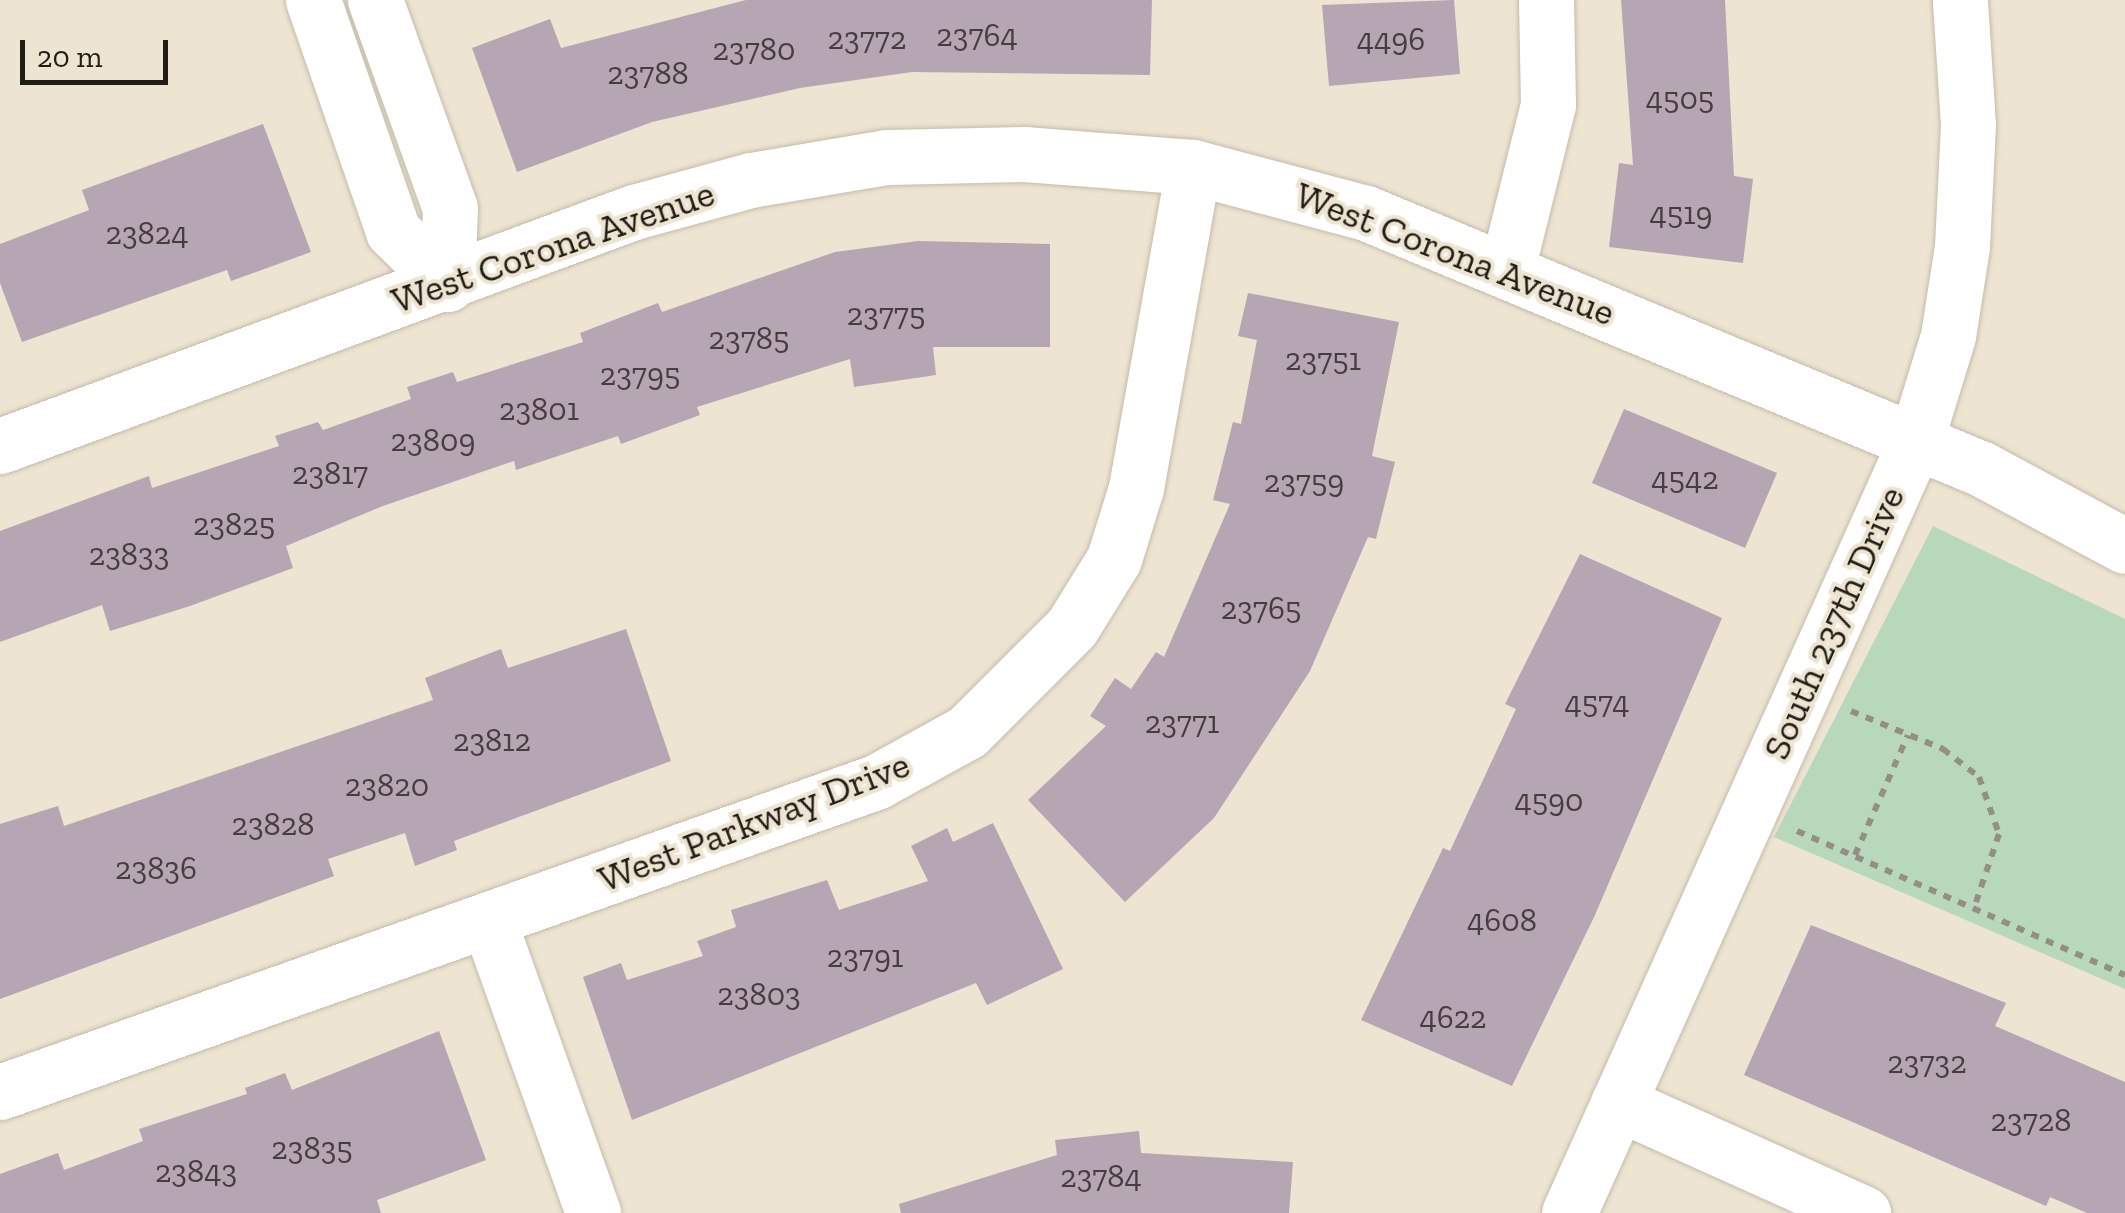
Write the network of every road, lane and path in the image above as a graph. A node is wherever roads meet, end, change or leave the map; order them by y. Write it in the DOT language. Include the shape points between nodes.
graph roads {
  1 [pos="313,0"];
  2 [pos="375,0"];
  3 [pos="1546,0"];
  4 [pos="1960,0"];
  5 [pos="1192,167"];
  6 [pos="1508,269"];
  7 [pos="447,284"];
  8 [pos="1916,440"];
  9 [pos="0,446"];
  10 [pos="2125,546"];
  11 [pos="1804,691"];
  12 [pos="1908,735"];
  13 [pos="1749,811"];
  14 [pos="1855,855"];
  15 [pos="1974,908"];
  16 [pos="489,922"];
  17 [pos="2125,975"];
  18 [pos="0,1092"];
  19 [pos="1618,1103"];
  20 [pos="593,1213"];
  21 [pos="1568,1213"];
  22 [pos="1863,1213"];
  1 -- 7 [label="street" via="393,231"];
  2 -- 7 [label="street" via="450,208"];
  3 -- 6 [label="street" via="1548,104"];
  4 -- 8 [label="street, South 237th Drive" via="1968,124 1962,247 1948,336"];
  5 -- 6 [label="street, West Corona Avenue" via="1366,213"];
  5 -- 7 [label="street, West Corona Avenue" via="1024,154 887,157 751,180 634,212"];
  5 -- 16 [label="street, West Parkway Drive" via="1136,488 1114,560 1072,627 967,732 876,782"];
  6 -- 8 [label="street, West Corona Avenue"];
  7 -- 9 [label="street, West Corona Avenue"];
  8 -- 10 [label="street, West Corona Avenue"];
  8 -- 11 [label="street, South 237th Drive"];
  11 -- 12 [label="path"];
  11 -- 13 [label="street, South 237th Drive"];
  12 -- 14 [label="path"];
  12 -- 15 [label="path" via="1944,749 1979,777 1999,834"];
  13 -- 14 [label="path"];
  13 -- 19 [label="street, South 237th Drive"];
  14 -- 15 [label="path"];
  15 -- 17 [label="path"];
  16 -- 18 [label="street, West Parkway Drive"];
  16 -- 20 [label="street"];
  19 -- 21 [label="street, South 237th Drive"];
  19 -- 22 [label="street"];
}
